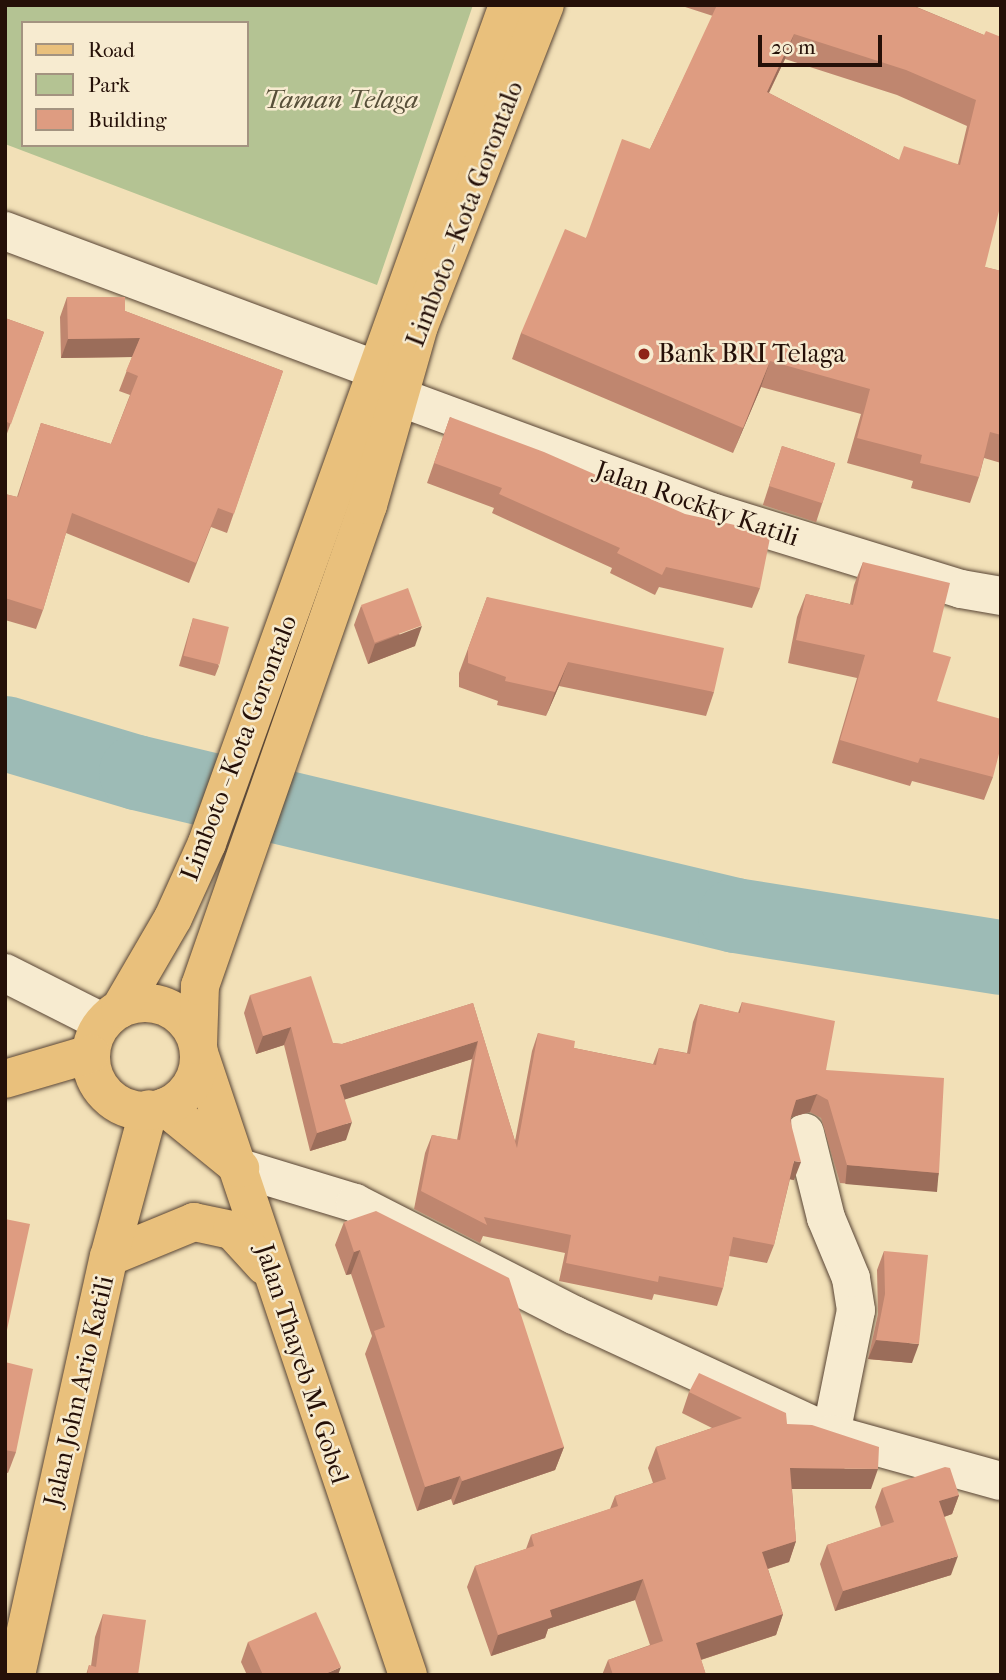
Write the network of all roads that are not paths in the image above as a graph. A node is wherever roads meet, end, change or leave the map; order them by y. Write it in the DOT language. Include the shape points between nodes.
graph roads {
  1 [pos="508,5"];
  2 [pos="545,5"];
  3 [pos="5,232"];
  4 [pos="388,384"];
  5 [pos="1001,596"];
  6 [pos="5,973"];
  7 [pos="104,1028"];
  8 [pos="199,1049"];
  9 [pos="5,1079"];
  10 [pos="157,1108"];
  11 [pos="805,1133"];
  12 [pos="240,1168"];
  13 [pos="109,1256"];
  14 [pos="271,1272"];
  15 [pos="831,1434"];
  16 [pos="1001,1481"];
  17 [pos="16,1675"];
  18 [pos="408,1675"];
  1 -- 4 [label="main road"];
  2 -- 4 [label="main road, Limboto - Kota Gorontalo" via="445,256"];
  3 -- 4 [label="street, Jalan Rockky Katili"];
  4 -- 5 [label="street, Jalan Rockky Katili" via="711,512 961,589"];
  4 -- 7 [label="main road, Limboto - Kota Gorontalo" via="335,478 206,843 173,918"];
  4 -- 8 [label="main road, Limboto - Kota Gorontalo" via="368,505 200,986"];
  6 -- 7 [label="street"];
  7 -- 8 [label="main road" via="148,1003 165,1006 192,1028"];
  7 -- 9 [label="main road"];
  7 -- 10 [label="main road" via="94,1079 110,1100"];
  8 -- 10 [label="main road" via="191,1088"];
  8 -- 12 [label="main road, Jalan Thayeb M. Gobel"];
  10 -- 12 [label="main road"];
  10 -- 13 [label="main road, Jalan John Ario Katili"];
  11 -- 15 [label="street" via="826,1217 851,1278 856,1310"];
  12 -- 14 [label="main road, Jalan Thayeb M. Gobel"];
  12 -- 15 [label="street" via="355,1203 574,1315"];
  13 -- 14 [label="main road" via="194,1222 214,1223 232,1230"];
  13 -- 17 [label="main road, Jalan John Ario Katili"];
  14 -- 18 [label="main road, Jalan Thayeb M. Gobel"];
  15 -- 16 [label="street"];
}
